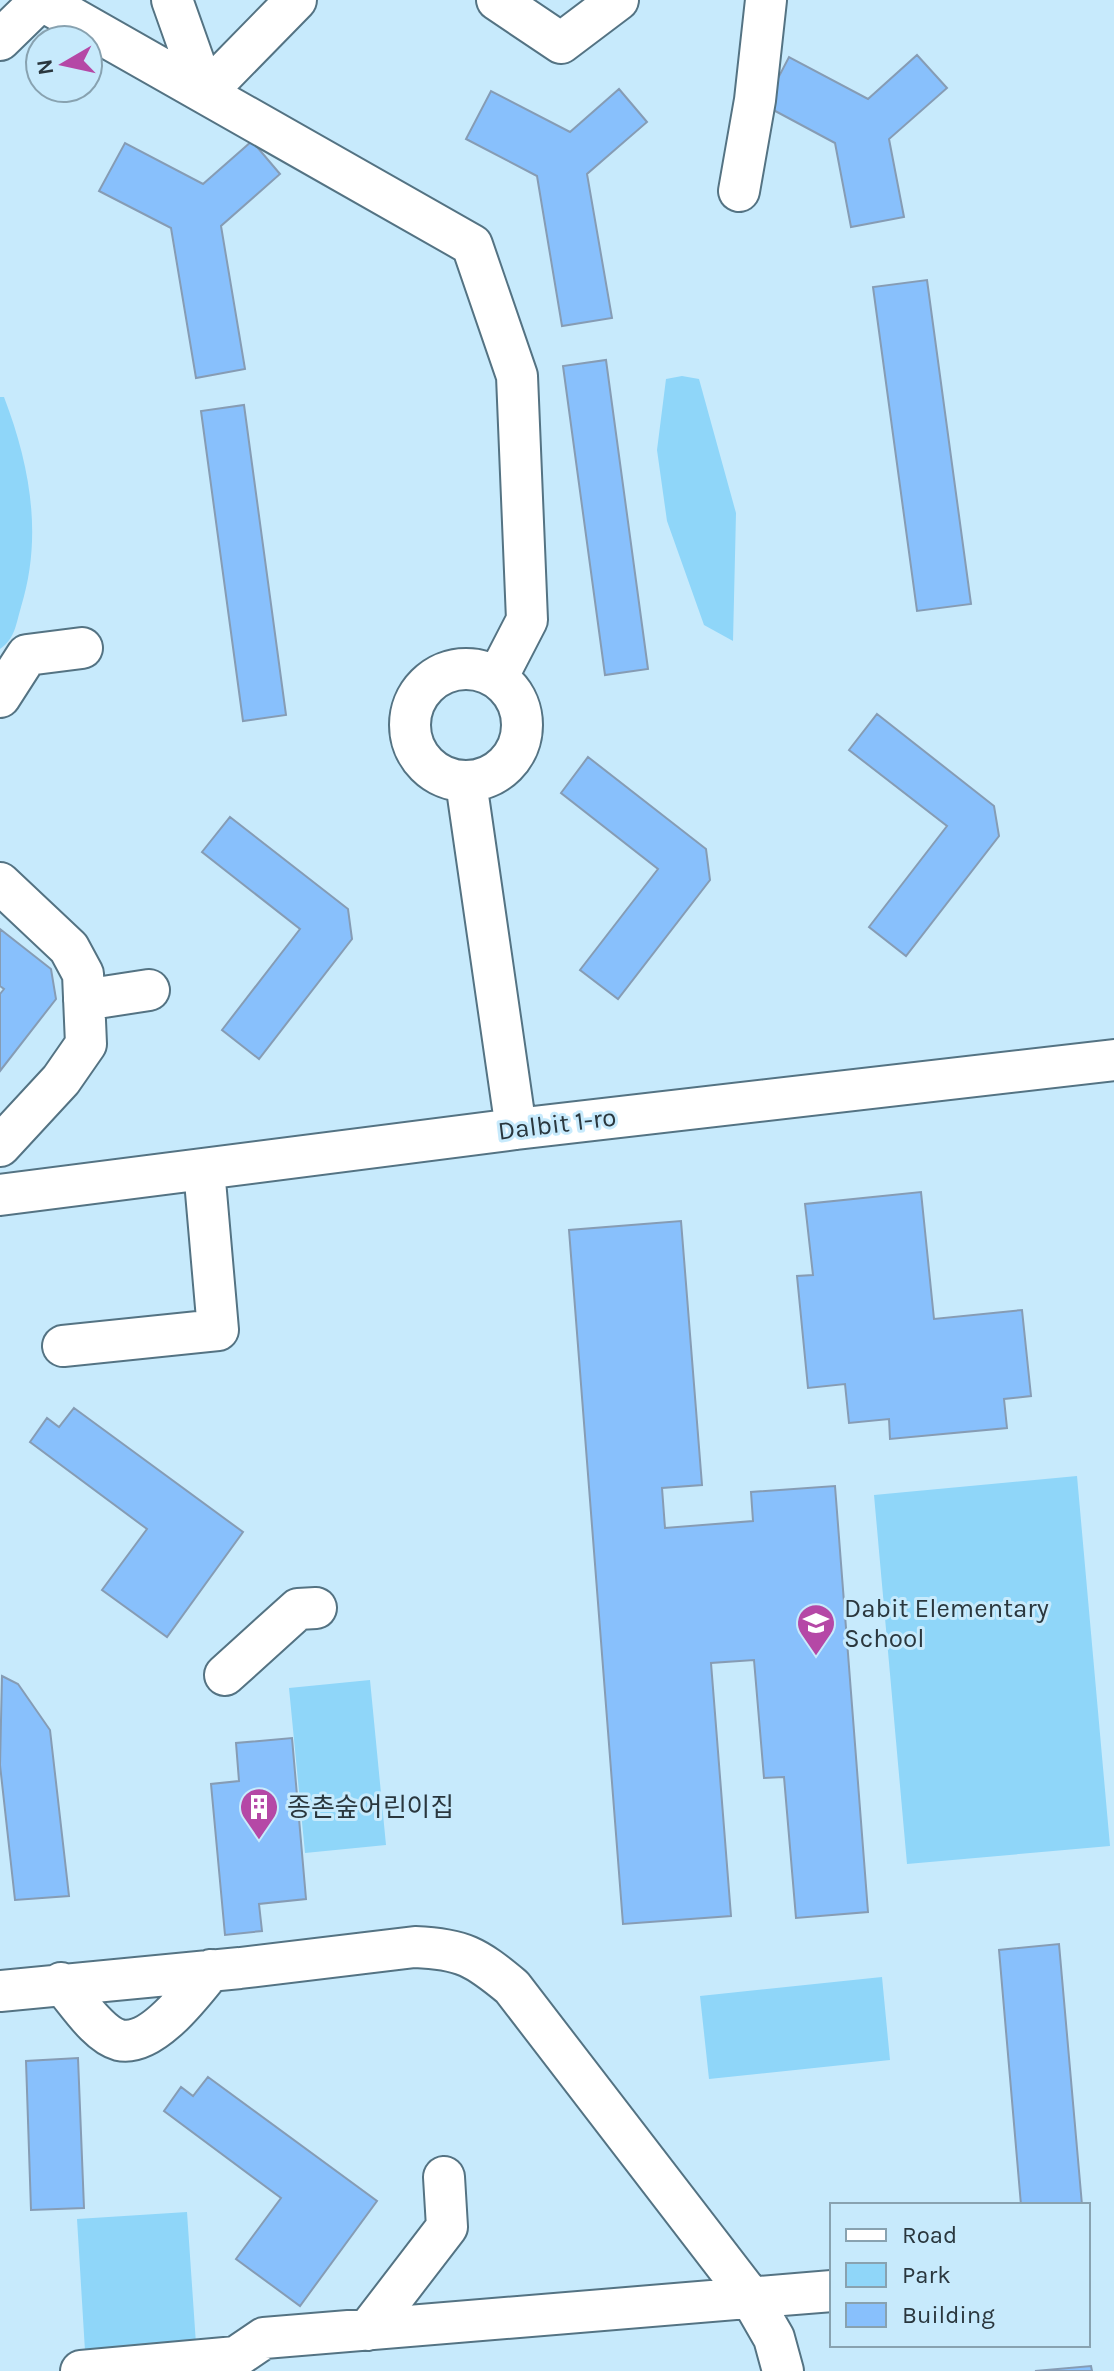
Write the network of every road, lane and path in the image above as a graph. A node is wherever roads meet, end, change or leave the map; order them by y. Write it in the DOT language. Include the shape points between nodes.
graph roads {
  1 [pos="41,0"];
  2 [pos="172,0"];
  3 [pos="296,0"];
  4 [pos="497,0"];
  5 [pos="618,0"];
  6 [pos="766,0"];
  7 [pos="0,40"];
  8 [pos="205,93"];
  9 [pos="739,191"];
  10 [pos="82,648"];
  11 [pos="497,678"];
  12 [pos="0,697"];
  13 [pos="466,782"];
  14 [pos="0,883"];
  15 [pos="149,990"];
  16 [pos="84,1000"];
  17 [pos="1114,1060"];
  18 [pos="516,1129"];
  19 [pos="0,1146"];
  20 [pos="204,1169"];
  21 [pos="0,1195"];
  22 [pos="63,1346"];
  23 [pos="316,1608"];
  24 [pos="225,1675"];
  25 [pos="211,1970"];
  26 [pos="61,1983"];
  27 [pos="0,1991"];
  28 [pos="444,2177"];
  29 [pos="830,2291"];
  30 [pos="751,2298"];
  31 [pos="368,2330"];
  32 [pos="81,2371"];
  33 [pos="783,2371"];
  1 -- 7 [label="street"];
  1 -- 8 [label="street"];
  2 -- 8 [label="street"];
  3 -- 8 [label="street"];
  4 -- 5 [label="street" via="561,43"];
  6 -- 9 [label="street"];
  8 -- 11 [label="street" via="472,245 517,376 527,620"];
  10 -- 12 [label="street" via="27,655"];
  11 -- 13 [label="street" via="519,706 520,741 500,771"];
  11 -- 13 [label="street" via="462,669 444,674 428,684 411,717 418,754 447,779"];
  13 -- 18 [label="street"];
  14 -- 16 [label="street" via="69,948 83,974"];
  15 -- 16 [label="street"];
  16 -- 19 [label="street" via="86,1044 61,1080"];
  17 -- 18 [label="street, Dalbit 1-ro"];
  18 -- 20 [label="street, Dalbit 1-ro"];
  20 -- 21 [label="street, Dalbit 1-ro"];
  20 -- 22 [label="street" via="218,1330"];
  23 -- 24 [label="street" via="298,1609"];
  25 -- 26 [label="street"];
  25 -- 26 [label="street" via="171,2019 120,2040 102,2029"];
  25 -- 30 [label="street" via="415,1947 444,1948 478,1959 512,1987"];
  26 -- 27 [label="street"];
  28 -- 31 [label="street" via="447,2227"];
  29 -- 30 [label="street"];
  30 -- 31 [label="street"];
  30 -- 33 [label="street" via="774,2338"];
  31 -- 32 [label="street" via="264,2338 236,2357"];
}
